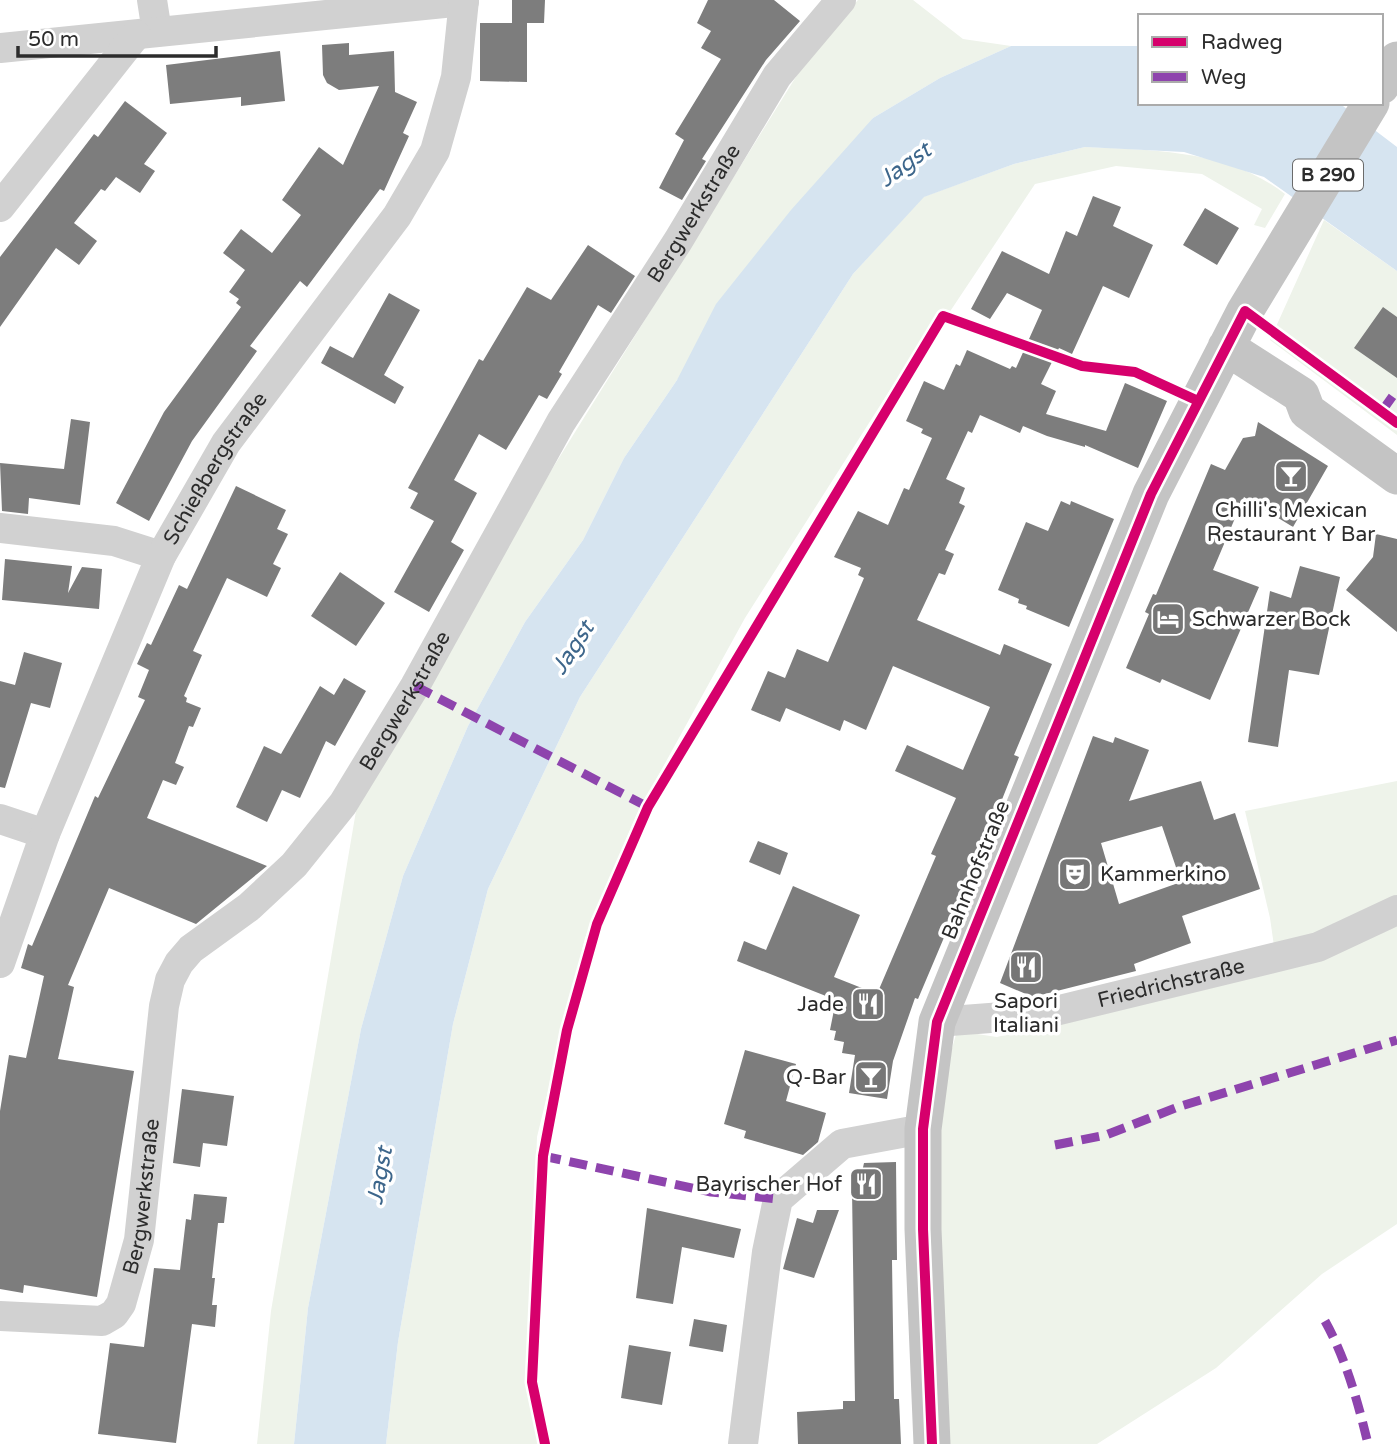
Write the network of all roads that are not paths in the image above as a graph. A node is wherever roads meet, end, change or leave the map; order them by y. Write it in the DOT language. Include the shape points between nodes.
graph roads {
  1 [pos="152,0"];
  2 [pos="841,0"];
  3 [pos="464,1"];
  4 [pos="146,34"];
  5 [pos="0,48"];
  6 [pos="1397,60"];
  7 [pos="1383,83"];
  8 [pos="1370,105"];
  9 [pos="0,207"];
  10 [pos="1221,357"];
  11 [pos="1397,476"];
  12 [pos="0,528"];
  13 [pos="161,556"];
  14 [pos="0,819"];
  15 [pos="45,834"];
  16 [pos="1397,910"];
  17 [pos="0,963"];
  18 [pos="937,1022"];
  19 [pos="923,1129"];
  20 [pos="0,1316"];
  21 [pos="743,1444"];
  22 [pos="932,1444"];
  1 -- 4 [label="street"];
  2 -- 20 [label="street, Bergwerkstraße" via="777,76 561,422 415,686 343,804 294,866 179,963 164,1006 139,1240 121,1304 102,1321"];
  3 -- 4 [label="street"];
  3 -- 13 [label="street, Schießbergstraße" via="456,77 435,151 397,216 226,443"];
  4 -- 5 [label="street"];
  4 -- 9 [label="street"];
  6 -- 7 [label="main road"];
  8 -- 10 [label="main road, B 290"];
  10 -- 11 [label="main road" via="1301,395 1307,411"];
  10 -- 18 [label="main road, Bahnhofstraße" via="1151,494"];
  12 -- 13 [label="street" via="114,541"];
  13 -- 15 [label="street, Schießbergstraße"];
  14 -- 15 [label="street"];
  15 -- 17 [label="street, Schießbergstraße"];
  16 -- 18 [label="street, Friedrichstraße" via="1318,947 1043,1014"];
  18 -- 19 [label="main road, Bahnhofstraße"];
  19 -- 21 [label="street" via="842,1144 778,1199"];
  19 -- 22 [label="main road, Bahnhofstraße"];
}
